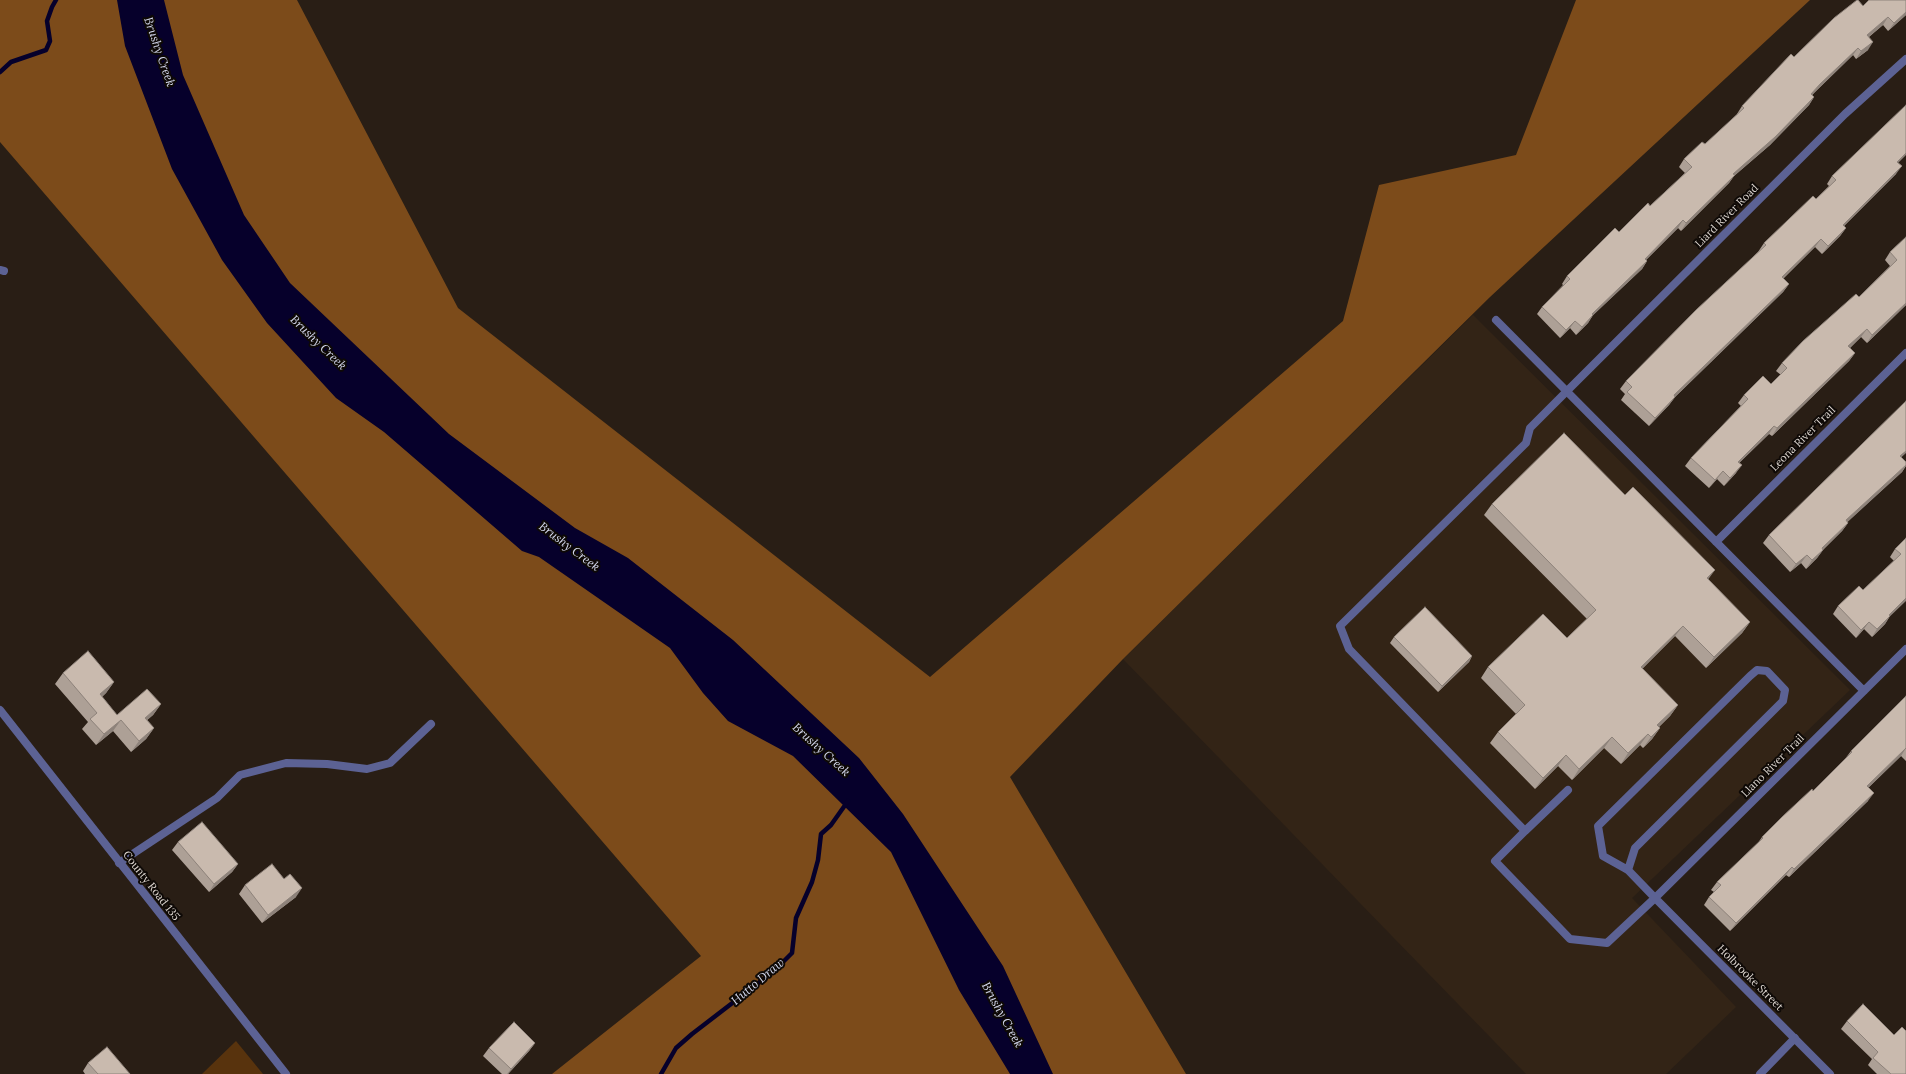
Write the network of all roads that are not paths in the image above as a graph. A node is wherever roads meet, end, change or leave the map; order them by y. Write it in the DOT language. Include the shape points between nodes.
graph roads {
  1 [pos="1906,59"];
  2 [pos="1496,320"];
  3 [pos="1906,353"];
  4 [pos="1566,391"];
  5 [pos="1716,542"];
  6 [pos="1906,649"];
  7 [pos="1864,690"];
  8 [pos="0,710"];
  9 [pos="431,724"];
  10 [pos="1568,790"];
  11 [pos="1525,831"];
  12 [pos="119,863"];
  13 [pos="1628,870"];
  14 [pos="1655,898"];
  15 [pos="1795,1038"];
  16 [pos="286,1074"];
  17 [pos="1760,1074"];
  18 [pos="1830,1074"];
  1 -- 4 [label="street, Liard River Road" via="1845,114"];
  2 -- 4 [label="street"];
  3 -- 5 [label="street, Leona River Trail"];
  4 -- 5 [label="street"];
  4 -- 11 [label="street, Liard River Road" via="1530,428 1526,443 1340,626 1349,649"];
  5 -- 7 [label="street"];
  6 -- 7 [label="street, Llano River Trail"];
  7 -- 14 [label="street, Llano River Trail"];
  8 -- 12 [label="street, County Road 135"];
  9 -- 12 [label="street" via="390,763 367,769 327,764 286,763 240,776 217,798"];
  10 -- 11 [label="street"];
  11 -- 14 [label="street, Llano River Trail" via="1495,861 1570,939 1608,943"];
  12 -- 16 [label="street, County Road 135"];
  13 -- 13 [label="street, Holbrooke Street" via="1635,848 1782,701 1786,690 1767,671 1757,670 1750,676 1598,826 1603,856"];
  13 -- 14 [label="street, Holbrooke Street"];
  14 -- 15 [label="street, Holbrooke Street"];
  15 -- 17 [label="street"];
  15 -- 18 [label="street, Holbrooke Street"];
}
